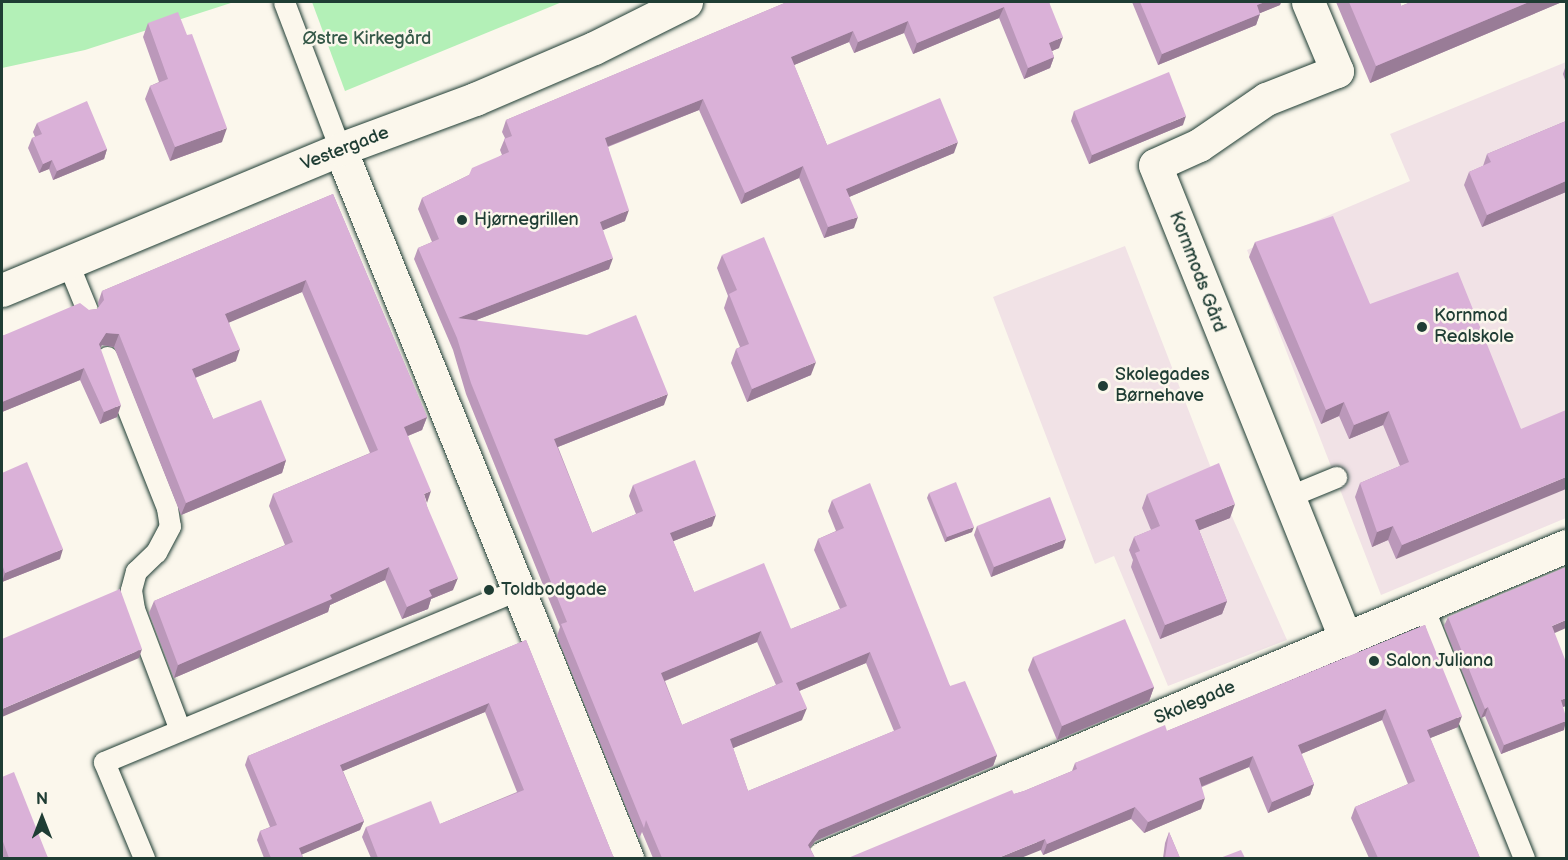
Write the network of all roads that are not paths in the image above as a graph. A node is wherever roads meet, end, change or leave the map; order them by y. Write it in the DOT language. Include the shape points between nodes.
graph roads {
  1 [pos="284,2"];
  2 [pos="686,2"];
  3 [pos="1308,2"];
  4 [pos="340,149"];
  5 [pos="67,261"];
  6 [pos="2,290"];
  7 [pos="87,310"];
  8 [pos="107,357"];
  9 [pos="1336,477"];
  10 [pos="1290,496"];
  11 [pos="1566,546"];
  12 [pos="518,590"];
  13 [pos="1424,607"];
  14 [pos="1346,639"];
  15 [pos="180,730"];
  16 [pos="144,858"];
  17 [pos="627,858"];
  18 [pos="823,858"];
  19 [pos="1524,858"];
  1 -- 4 [label="lane"];
  2 -- 4 [label="street, Vestergade" via="594,48 475,99"];
  3 -- 10 [label="street, Kornmods Gård" via="1337,71 1266,99 1199,145 1155,165"];
  4 -- 5 [label="street, Vestergade"];
  4 -- 12 [label="street"];
  5 -- 6 [label="street, Vestergade"];
  5 -- 7 [label="lane"];
  8 -- 15 [label="lane" via="167,508 170,526 156,552 136,571 131,590 134,609"];
  9 -- 10 [label="lane"];
  10 -- 14 [label="street, Kornmods Gård"];
  11 -- 13 [label="street, Skolegade"];
  12 -- 15 [label="lane"];
  12 -- 17 [label="street"];
  13 -- 14 [label="street, Skolegade"];
  13 -- 19 [label="lane"];
  14 -- 18 [label="street, Skolegade"];
  15 -- 16 [label="lane" via="104,762"];
}
